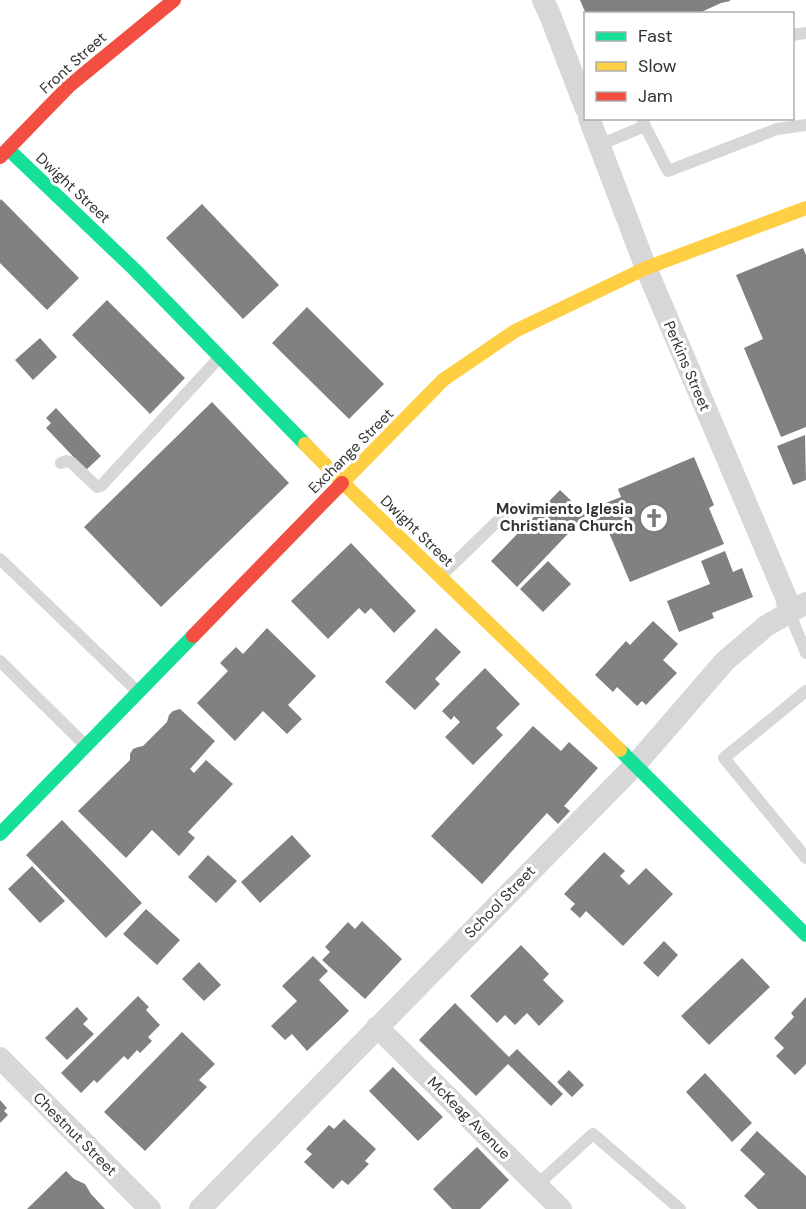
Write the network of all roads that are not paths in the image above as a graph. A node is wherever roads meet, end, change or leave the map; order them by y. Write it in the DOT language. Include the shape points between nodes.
graph roads {
  1 [pos="174,0"];
  2 [pos="543,0"];
  3 [pos="584,106"];
  4 [pos="590,120"];
  5 [pos="644,122"];
  6 [pos="806,125"];
  7 [pos="599,145"];
  8 [pos="4,153"];
  9 [pos="806,208"];
  10 [pos="646,268"];
  11 [pos="220,357"];
  12 [pos="61,463"];
  13 [pos="342,482"];
  14 [pos="511,508"];
  15 [pos="0,559"];
  16 [pos="441,577"];
  17 [pos="797,608"];
  18 [pos="806,653"];
  19 [pos="0,661"];
  20 [pos="806,691"];
  21 [pos="138,692"];
  22 [pos="86,746"];
  23 [pos="635,765"];
  24 [pos="2,829"];
  25 [pos="806,858"];
  26 [pos="806,935"];
  27 [pos="377,1028"];
  28 [pos="0,1058"];
  29 [pos="537,1185"];
  30 [pos="150,1209"];
  31 [pos="200,1209"];
  32 [pos="561,1209"];
  33 [pos="680,1209"];
  1 -- 8 [label="street, Front Street" via="69,86"];
  2 -- 3 [label="street"];
  4 -- 7 [label="street, Perkins Street"];
  5 -- 6 [label="lane" via="668,171 777,129"];
  5 -- 7 [label="lane"];
  7 -- 10 [label="street, Perkins Street"];
  8 -- 11 [label="street, Dwight Street" via="135,270"];
  9 -- 10 [label="street, Exchange Street"];
  10 -- 13 [label="street, Exchange Street" via="515,331 443,380"];
  10 -- 17 [label="street, Perkins Street" via="786,597"];
  11 -- 12 [label="lane" via="100,486 72,463"];
  11 -- 13 [label="street, Dwight Street"];
  13 -- 16 [label="street, Dwight Street"];
  13 -- 21 [label="street, Exchange Street"];
  14 -- 16 [label="lane"];
  15 -- 21 [label="lane"];
  16 -- 23 [label="street, Dwight Street"];
  17 -- 18 [label="lane"];
  17 -- 23 [label="street, School Street" via="766,626 725,661"];
  19 -- 22 [label="lane"];
  20 -- 25 [label="lane" via="724,758"];
  21 -- 22 [label="street, Exchange Street"];
  22 -- 24 [label="street, Exchange Street"];
  23 -- 26 [label="street, Dwight Street"];
  23 -- 27 [label="street, School Street"];
  27 -- 29 [label="street, McKeag Avenue"];
  27 -- 31 [label="street, School Street"];
  28 -- 30 [label="street, Chestnut Street"];
  29 -- 32 [label="street, McKeag Avenue"];
  29 -- 33 [label="lane" via="593,1134"];
}
